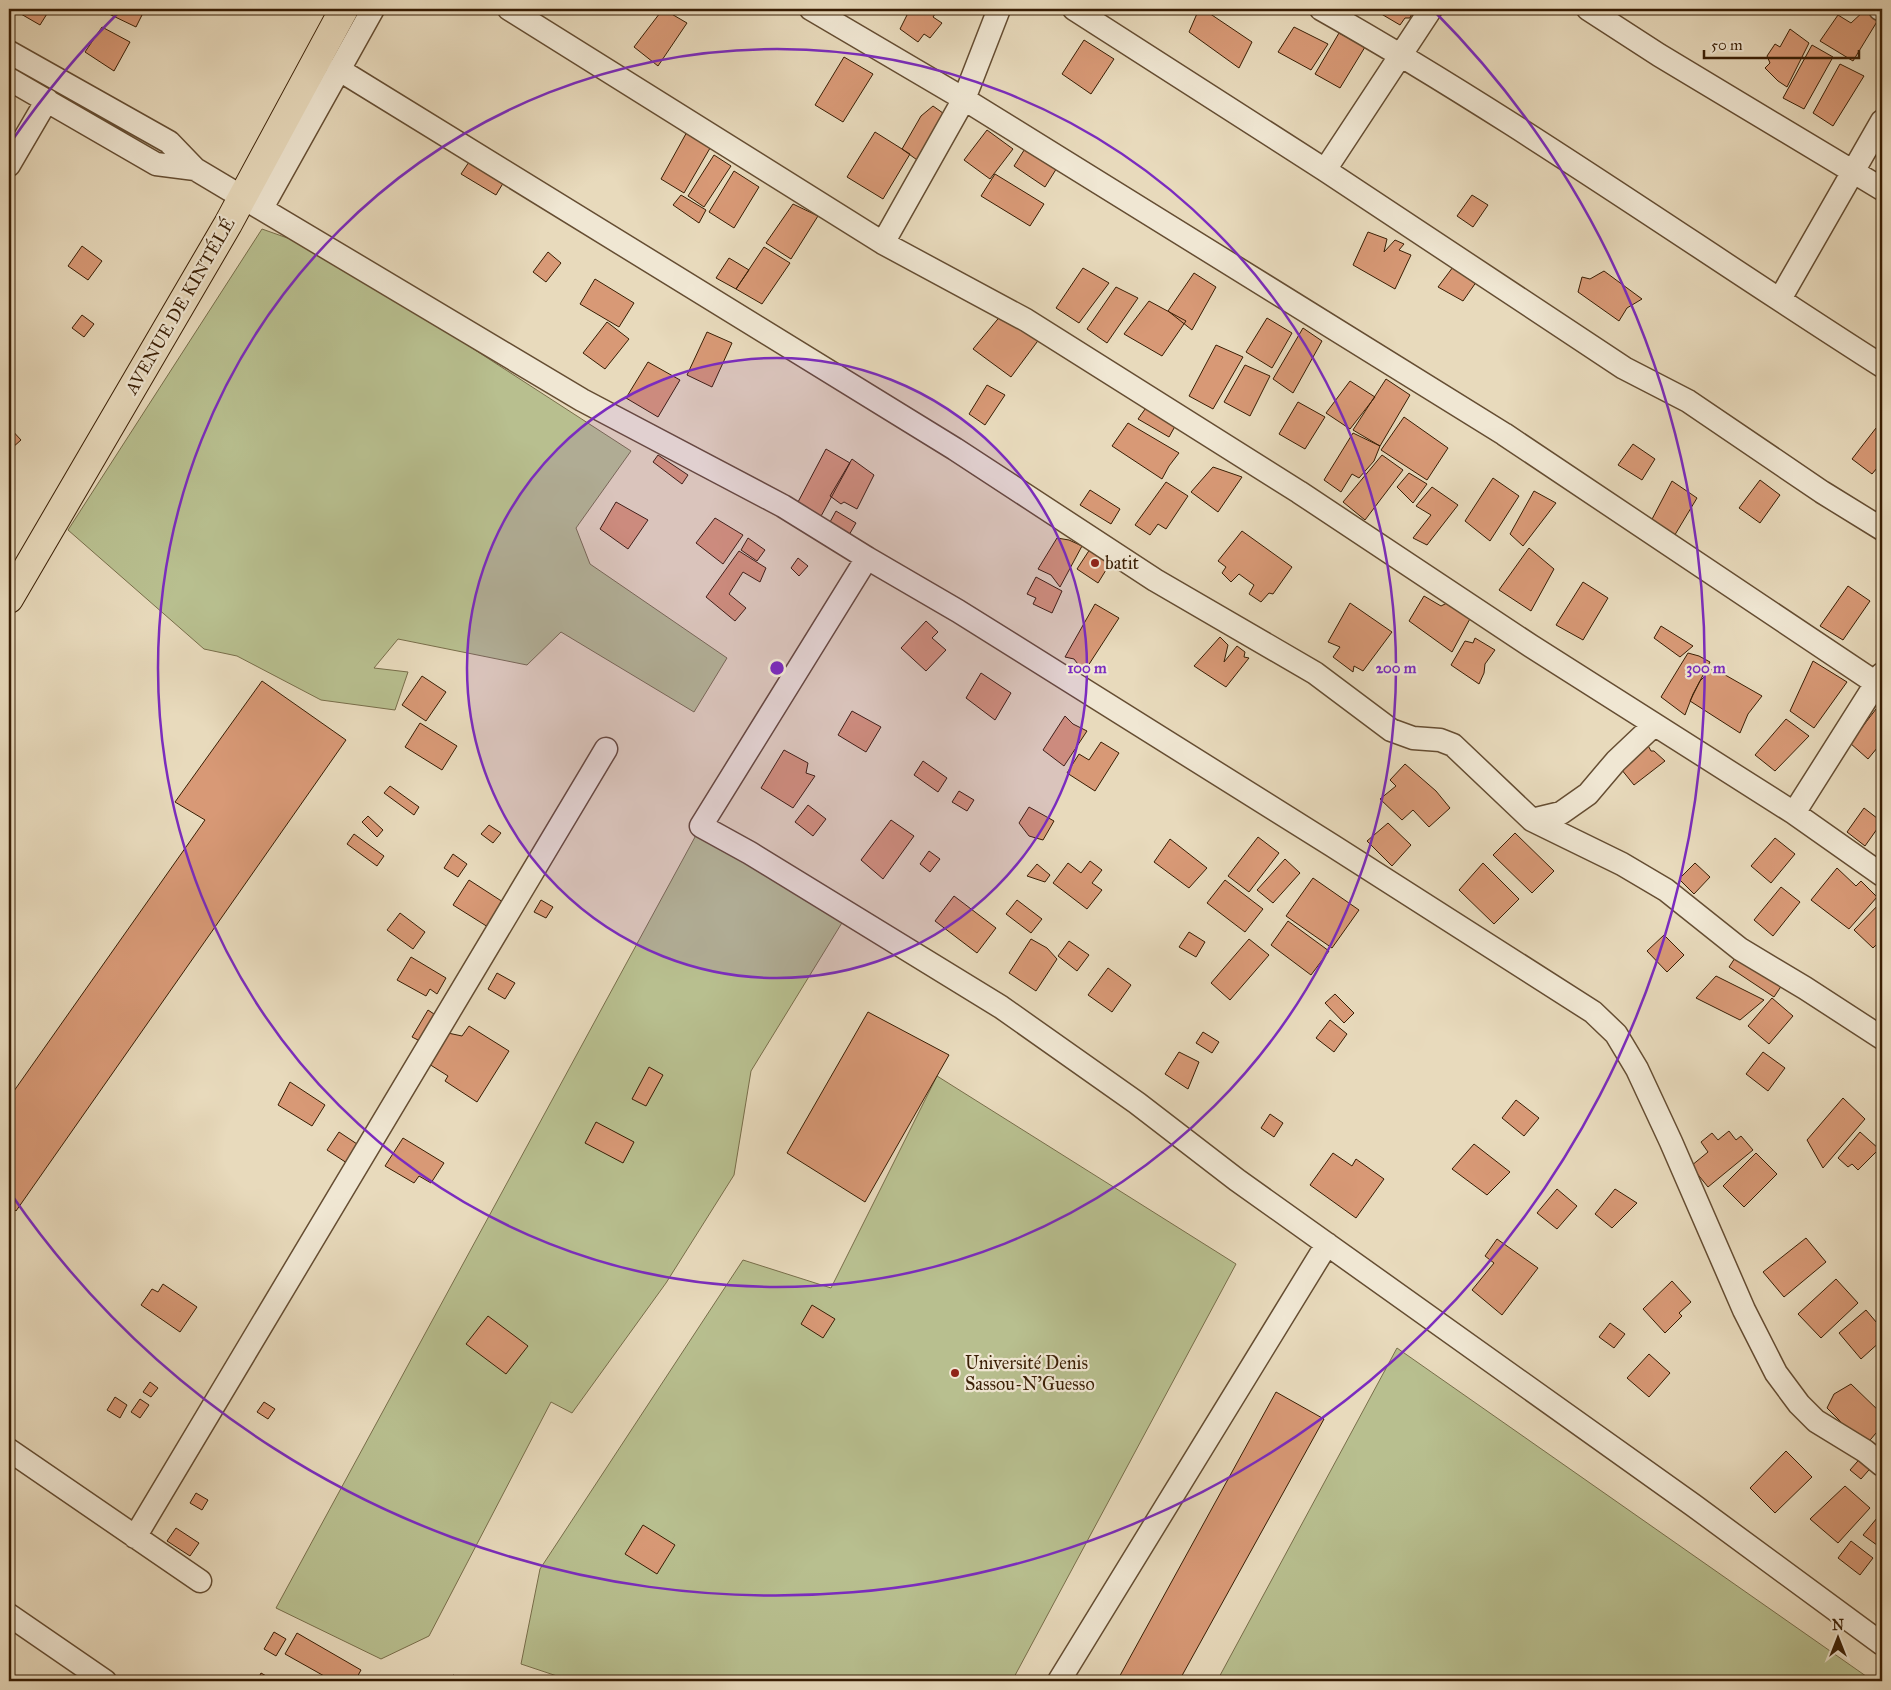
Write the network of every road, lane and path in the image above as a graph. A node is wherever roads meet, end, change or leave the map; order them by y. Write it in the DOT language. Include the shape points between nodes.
graph roads {
  1 [pos="344,9"];
  2 [pos="374,9"];
  3 [pos="509,9"];
  4 [pos="810,9"];
  5 [pos="999,9"];
  6 [pos="1074,9"];
  7 [pos="1321,9"];
  8 [pos="1431,9"];
  9 [pos="1588,9"];
  10 [pos="9,52"];
  11 [pos="1401,54"];
  12 [pos="338,69"];
  13 [pos="9,79"];
  14 [pos="964,98"];
  15 [pos="47,100"];
  16 [pos="1882,121"];
  17 [pos="9,165"];
  18 [pos="195,169"];
  19 [pos="1325,170"];
  20 [pos="1854,172"];
  21 [pos="1882,189"];
  22 [pos="252,202"];
  23 [pos="883,243"];
  24 [pos="1780,299"];
  25 [pos="1882,366"];
  26 [pos="1882,529"];
  27 [pos="867,558"];
  28 [pos="9,599"];
  29 [pos="1880,682"];
  30 [pos="1654,725"];
  31 [pos="606,749"];
  32 [pos="1794,813"];
  33 [pos="1532,820"];
  34 [pos="1882,875"];
  35 [pos="1882,1038"];
  36 [pos="1327,1244"];
  37 [pos="11,1458"];
  38 [pos="1882,1465"];
  39 [pos="135,1536"];
  40 [pos="200,1581"];
  41 [pos="9,1615"];
  42 [pos="1882,1644"];
  43 [pos="106,1681"];
  44 [pos="1059,1681"];
  1 -- 22 [label="main road, AVENUE DE KINTÉLÉ"];
  2 -- 12 [label="street"];
  3 -- 23 [label="street"];
  4 -- 14 [label="street"];
  5 -- 14 [label="street"];
  6 -- 19 [label="street"];
  7 -- 11 [label="street"];
  8 -- 11 [label="street"];
  9 -- 20 [label="street"];
  10 -- 18 [label="street" via="169,142"];
  11 -- 19 [label="street"];
  11 -- 24 [label="street"];
  12 -- 22 [label="street"];
  12 -- 33 [label="street" via="946,444 1155,580 1315,673 1391,730 1454,746"];
  13 -- 15 [label="street"];
  14 -- 23 [label="street"];
  14 -- 29 [label="street" via="1504,434"];
  15 -- 17 [label="street"];
  15 -- 18 [label="street" via="156,164"];
  16 -- 20 [label="street"];
  18 -- 22 [label="street"];
  19 -- 26 [label="street" via="1624,368 1688,401"];
  20 -- 21 [label="street"];
  20 -- 24 [label="street"];
  22 -- 27 [label="street" via="582,400 783,506"];
  22 -- 28 [label="main road, AVENUE DE KINTÉLÉ"];
  23 -- 30 [label="street" via="1026,320 1299,492"];
  24 -- 25 [label="street"];
  27 -- 36 [label="street" via="701,826 1001,1008 1138,1103 1237,1180"];
  27 -- 38 [label="street" via="975,621 1593,1012 1616,1034 1637,1069 1744,1310 1776,1372 1816,1421"];
  29 -- 32 [label="street"];
  30 -- 32 [label="street"];
  30 -- 33 [label="street" via="1616,761 1588,794 1561,813"];
  31 -- 39 [label="street"];
  32 -- 34 [label="street"];
  33 -- 35 [label="street" via="1622,864 1666,890 1740,949"];
  36 -- 42 [label="street"];
  36 -- 44 [label="street"];
  37 -- 39 [label="street"];
  39 -- 40 [label="street"];
  41 -- 43 [label="street"];
}
